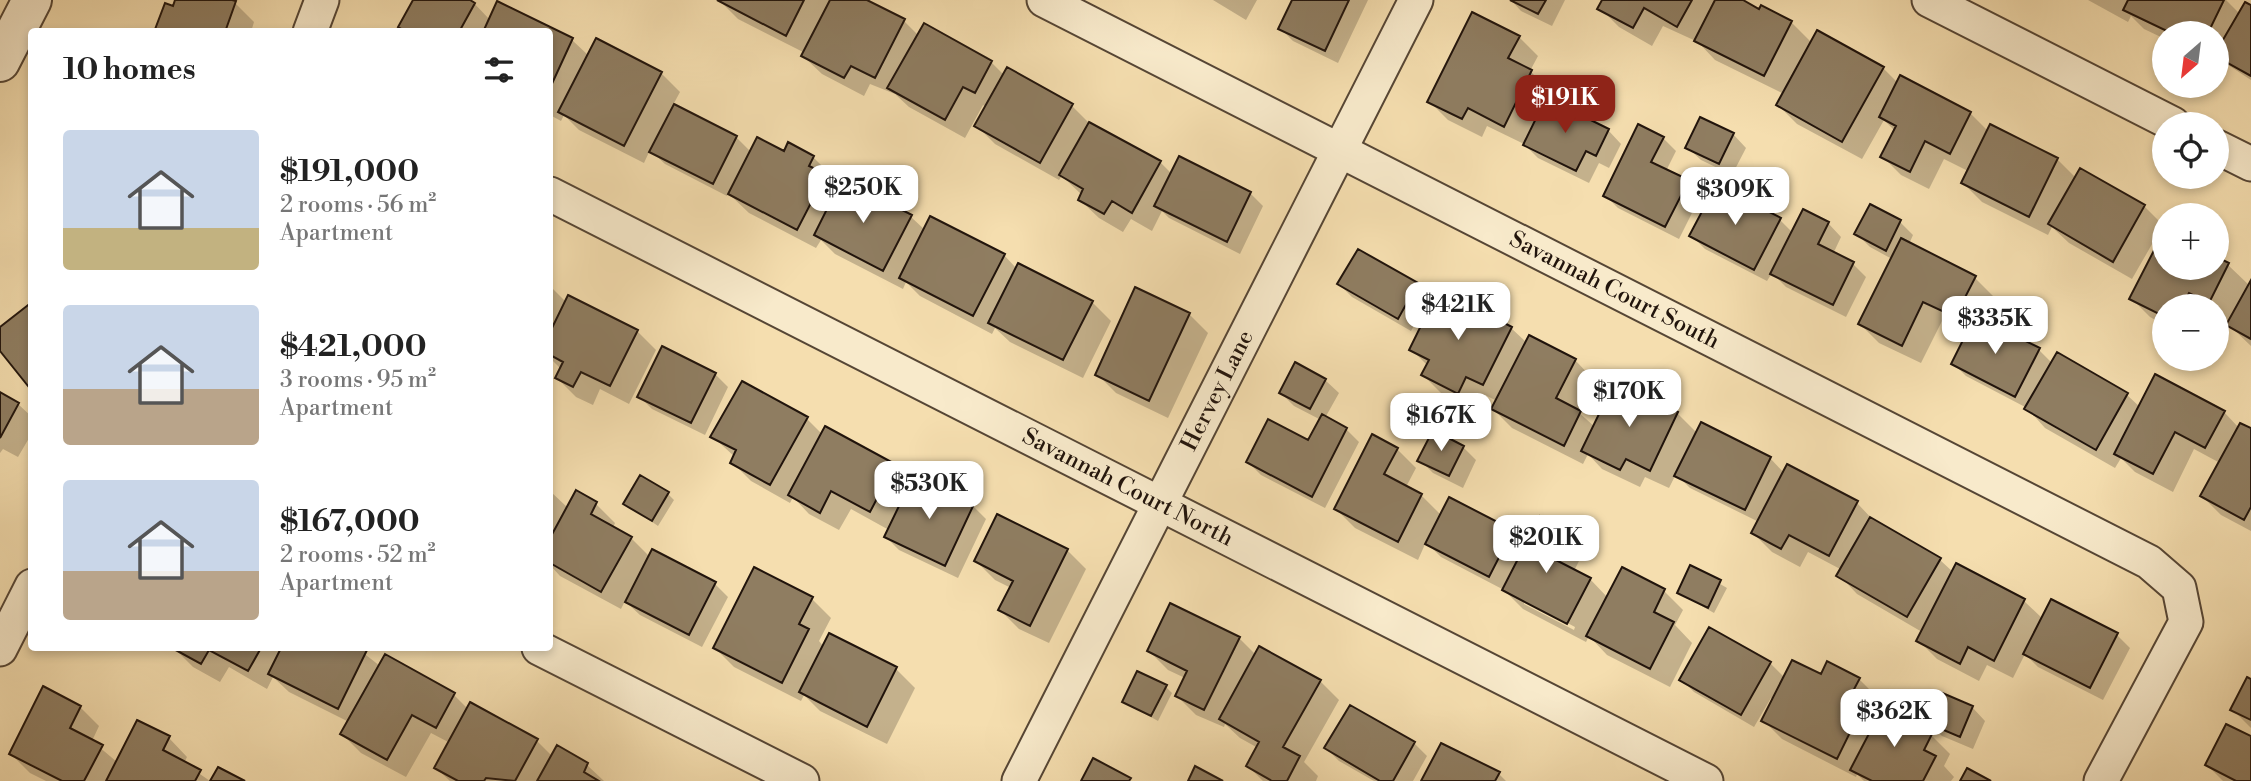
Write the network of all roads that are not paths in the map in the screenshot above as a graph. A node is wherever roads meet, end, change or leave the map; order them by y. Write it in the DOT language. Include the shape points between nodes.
graph roads {
  1 [pos="32,0"];
  2 [pos="322,0"];
  3 [pos="1044,0"];
  4 [pos="1416,0"];
  5 [pos="1929,0"];
  6 [pos="311,28"];
  7 [pos="0,62"];
  8 [pos="2152,113"];
  9 [pos="1339,151"];
  10 [pos="2229,152"];
  11 [pos="2251,164"];
  12 [pos="553,196"];
  13 [pos="1160,502"];
  14 [pos="28,594"];
  15 [pos="7,634"];
  16 [pos="545,651"];
  17 [pos="802,781"];
  18 [pos="1019,781"];
  19 [pos="1706,781"];
  20 [pos="2101,781"];
  1 -- 7 [label="street"];
  2 -- 6 [label="street"];
  3 -- 9 [label="street, Savannah Court South"];
  4 -- 9 [label="street, Hervey Lane"];
  5 -- 8 [label="street"];
  9 -- 13 [label="street, Hervey Lane"];
  9 -- 20 [label="street, Savannah Court South" via="2149,562 2179,588 2186,622"];
  10 -- 11 [label="street"];
  12 -- 13 [label="street, Savannah Court North"];
  13 -- 18 [label="street, Hervey Lane"];
  13 -- 19 [label="street, Savannah Court North"];
  14 -- 15 [label="street"];
  16 -- 17 [label="street"];
}
